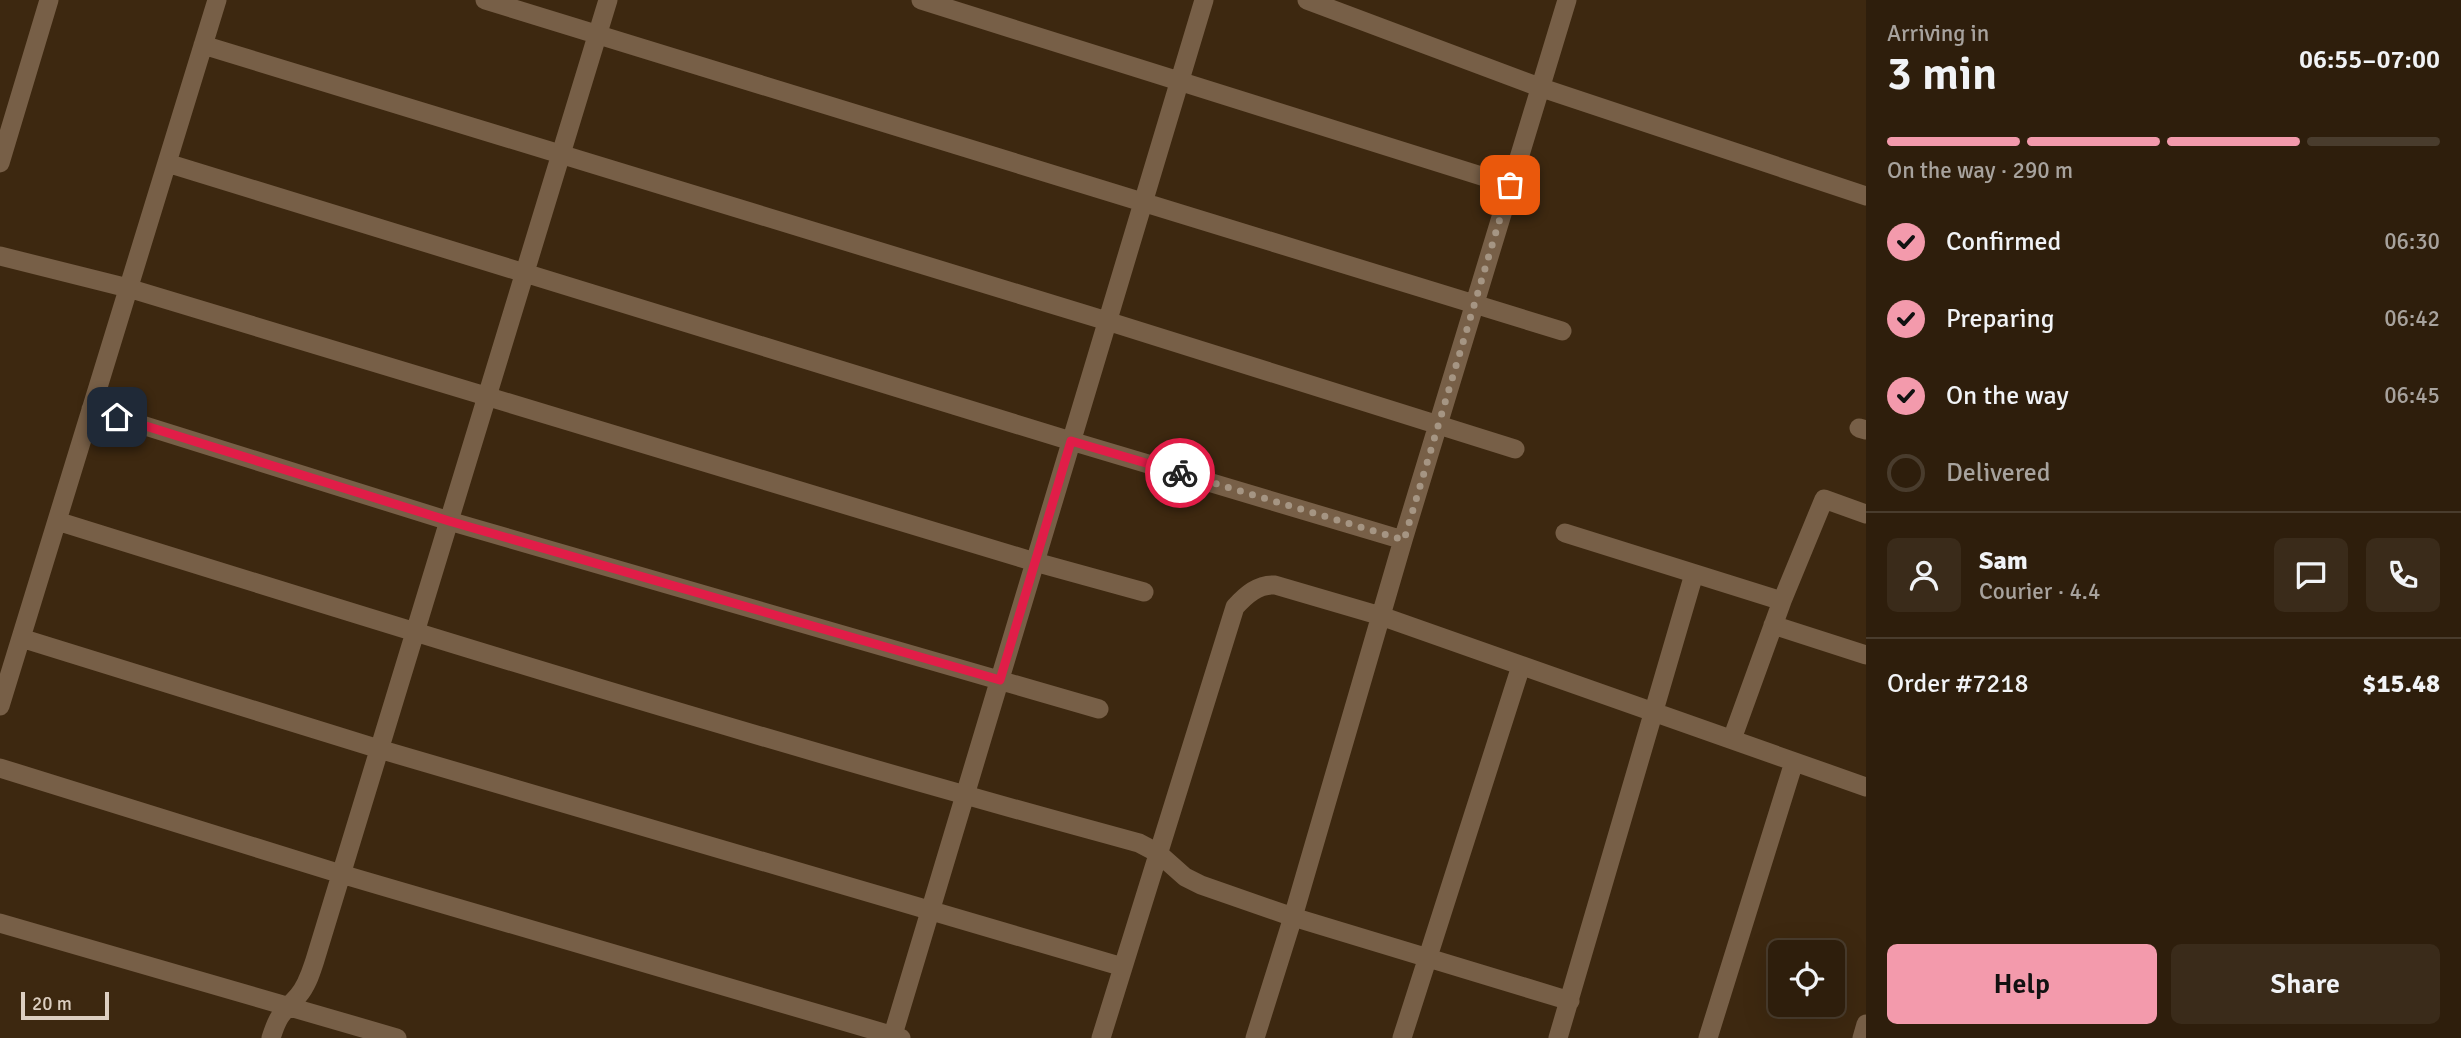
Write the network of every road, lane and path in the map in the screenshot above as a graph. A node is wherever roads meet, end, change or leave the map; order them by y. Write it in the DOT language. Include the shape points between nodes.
graph roads {
  1 [pos="49,0"];
  2 [pos="217,0"];
  3 [pos="485,0"];
  4 [pos="608,0"];
  5 [pos="921,0"];
  6 [pos="1204,0"];
  7 [pos="1307,0"];
  8 [pos="1567,0"];
  9 [pos="597,36"];
  10 [pos="203,45"];
  11 [pos="1180,81"];
  12 [pos="1539,87"];
  13 [pos="561,155"];
  14 [pos="0,163"];
  15 [pos="167,163"];
  16 [pos="1510,185"];
  17 [pos="1866,196"];
  18 [pos="1143,202"];
  19 [pos="0,256"];
  20 [pos="524,274"];
  21 [pos="128,288"];
  22 [pos="1475,303"];
  23 [pos="1107,321"];
  24 [pos="1562,331"];
  25 [pos="487,398"];
  26 [pos="91,409"];
  27 [pos="1438,425"];
  28 [pos="1071,441"];
  29 [pos="1514,449"];
  30 [pos="1866,514"];
  31 [pos="57,521"];
  32 [pos="449,521"];
  33 [pos="1565,533"];
  34 [pos="1404,540"];
  35 [pos="1035,562"];
  36 [pos="1694,573"];
  37 [pos="1144,592"];
  38 [pos="1782,601"];
  39 [pos="1381,615"];
  40 [pos="1773,625"];
  41 [pos="415,632"];
  42 [pos="21,638"];
  43 [pos="1866,656"];
  44 [pos="1521,666"];
  45 [pos="1000,680"];
  46 [pos="0,706"];
  47 [pos="1099,709"];
  48 [pos="1652,712"];
  49 [pos="1732,739"];
  50 [pos="379,749"];
  51 [pos="1794,762"];
  52 [pos="0,768"];
  53 [pos="1864,780"];
  54 [pos="964,796"];
  55 [pos="1158,853"];
  56 [pos="341,874"];
  57 [pos="930,910"];
  58 [pos="1293,917"];
  59 [pos="0,923"];
  60 [pos="1427,958"];
  61 [pos="1123,967"];
  62 [pos="1570,1001"];
  63 [pos="286,1006"];
  64 [pos="1866,1024"];
  65 [pos="895,1037"];
  66 [pos="271,1038"];
  67 [pos="397,1038"];
  68 [pos="1101,1038"];
  69 [pos="1255,1038"];
  70 [pos="1402,1038"];
  71 [pos="1558,1038"];
  72 [pos="1708,1038"];
  73 [pos="1862,1038"];
  1 -- 14 [label="street"];
  2 -- 10 [label="street"];
  3 -- 9 [label="street"];
  4 -- 9 [label="street"];
  5 -- 11 [label="street"];
  6 -- 11 [label="street"];
  7 -- 12 [label="street"];
  8 -- 12 [label="street"];
  9 -- 13 [label="street"];
  9 -- 18 [label="street"];
  10 -- 13 [label="street"];
  10 -- 15 [label="street"];
  11 -- 16 [label="street"];
  11 -- 18 [label="street"];
  12 -- 16 [label="street"];
  12 -- 17 [label="street"];
  13 -- 20 [label="street"];
  13 -- 23 [label="street"];
  15 -- 20 [label="street"];
  15 -- 21 [label="street"];
  16 -- 22 [label="street"];
  18 -- 22 [label="street"];
  18 -- 23 [label="street"];
  19 -- 21 [label="street"];
  20 -- 25 [label="street"];
  20 -- 28 [label="street"];
  21 -- 25 [label="street"];
  21 -- 26 [label="street"];
  22 -- 24 [label="street"];
  22 -- 27 [label="street"];
  23 -- 27 [label="street"];
  23 -- 28 [label="street"];
  25 -- 32 [label="street"];
  25 -- 35 [label="street"];
  26 -- 31 [label="street"];
  26 -- 32 [label="street"];
  27 -- 29 [label="street"];
  27 -- 34 [label="street"];
  28 -- 34 [label="street"];
  28 -- 35 [label="street"];
  30 -- 38 [label="street" via="1824,499"];
  31 -- 41 [label="street"];
  31 -- 42 [label="street"];
  32 -- 41 [label="street"];
  32 -- 45 [label="street"];
  33 -- 36 [label="street"];
  34 -- 39 [label="street"];
  35 -- 37 [label="street"];
  35 -- 45 [label="street"];
  36 -- 38 [label="street"];
  36 -- 48 [label="street"];
  38 -- 40 [label="street"];
  39 -- 44 [label="street"];
  39 -- 55 [label="street" via="1275,585 1258,588 1241,600 1235,607"];
  39 -- 58 [label="street"];
  40 -- 43 [label="street"];
  40 -- 49 [label="street"];
  41 -- 50 [label="street"];
  41 -- 54 [label="street"];
  42 -- 46 [label="street"];
  42 -- 50 [label="street"];
  44 -- 48 [label="street"];
  44 -- 60 [label="street"];
  45 -- 47 [label="street"];
  45 -- 54 [label="street"];
  48 -- 49 [label="street"];
  48 -- 62 [label="street"];
  49 -- 51 [label="street"];
  50 -- 56 [label="street"];
  50 -- 57 [label="street"];
  51 -- 53 [label="street"];
  51 -- 72 [label="street"];
  52 -- 56 [label="street"];
  54 -- 55 [label="street"];
  54 -- 57 [label="street"];
  55 -- 58 [label="street" via="1201,885"];
  55 -- 61 [label="street"];
  56 -- 63 [label="street" via="308,979"];
  56 -- 65 [label="street"];
  57 -- 61 [label="street"];
  57 -- 65 [label="street"];
  58 -- 60 [label="street"];
  58 -- 69 [label="street"];
  59 -- 63 [label="street"];
  60 -- 62 [label="street"];
  60 -- 70 [label="street"];
  61 -- 68 [label="street"];
  62 -- 71 [label="street"];
  63 -- 66 [label="street"];
  63 -- 67 [label="street"];
  64 -- 73 [label="street"];
}
